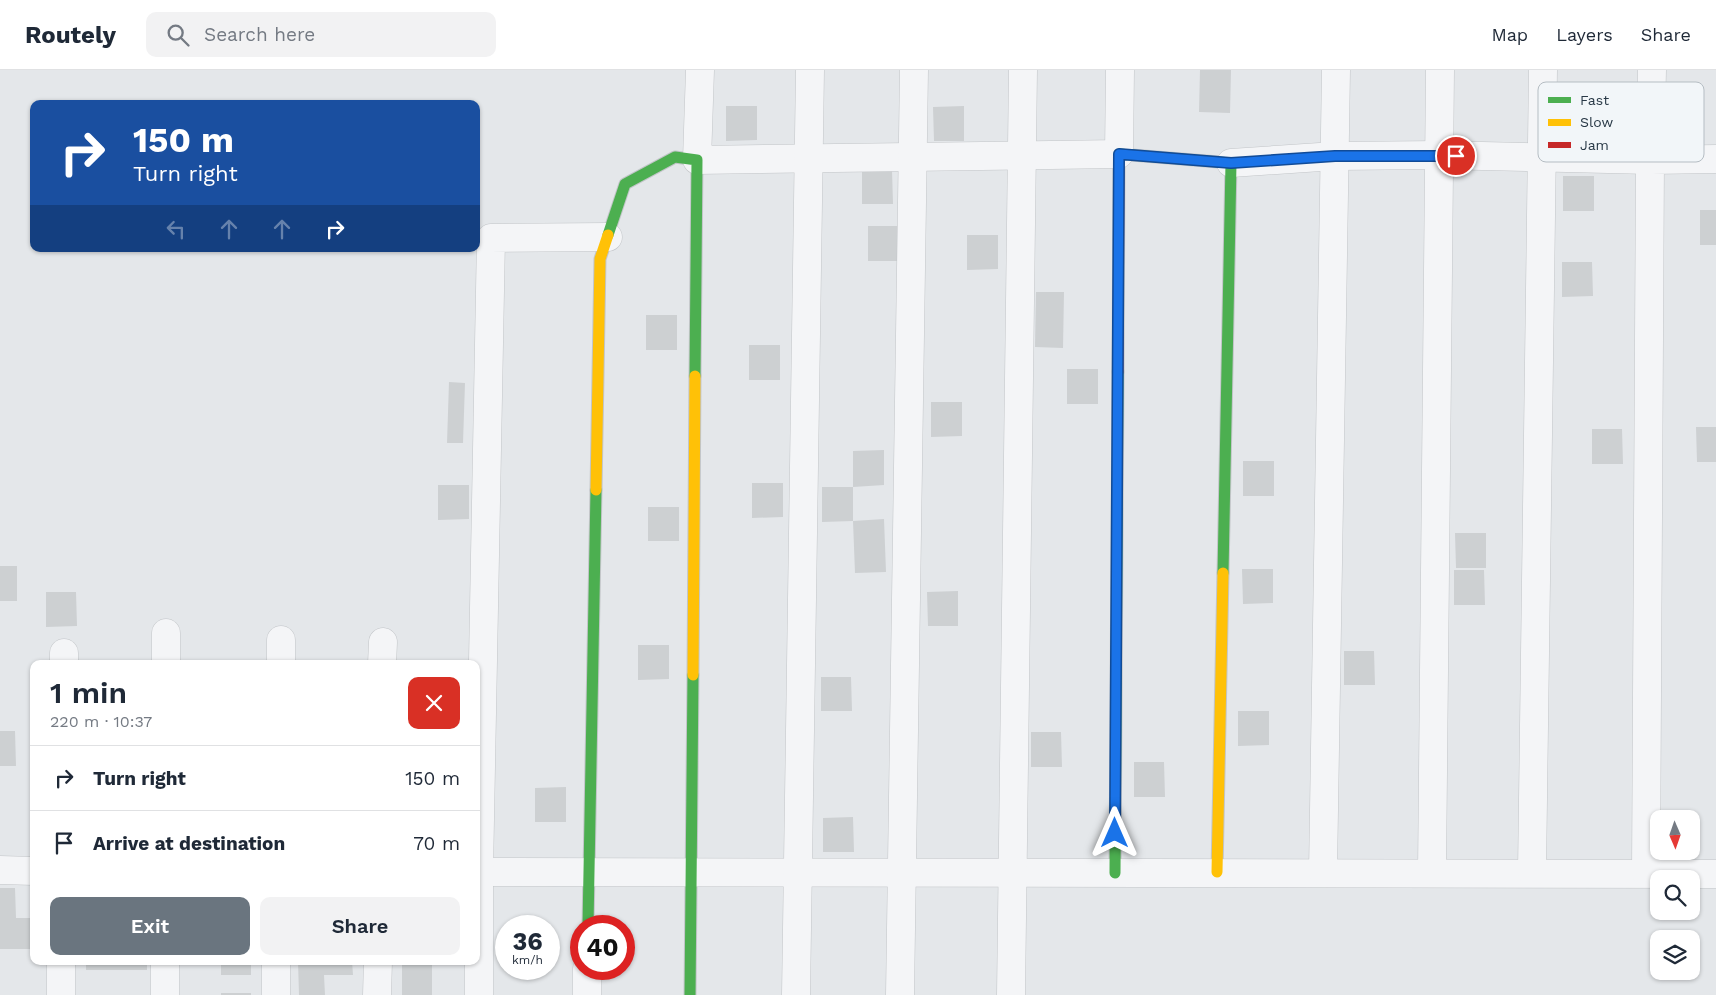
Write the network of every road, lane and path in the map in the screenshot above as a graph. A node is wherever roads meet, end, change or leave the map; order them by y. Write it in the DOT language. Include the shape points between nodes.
graph roads {
  1 [pos="700,70"];
  2 [pos="810,70"];
  3 [pos="914,70"];
  4 [pos="1023,70"];
  5 [pos="1120,70"];
  6 [pos="1336,70"];
  7 [pos="1440,70"];
  8 [pos="1119,154"];
  9 [pos="1023,155"];
  10 [pos="1439,155"];
  11 [pos="1335,156"];
  12 [pos="913,157"];
  13 [pos="809,158"];
  14 [pos="1538,158"];
  15 [pos="697,160"];
  16 [pos="1542,162"];
  17 [pos="1650,162"];
  18 [pos="1231,163"];
  19 [pos="608,237"];
  20 [pos="166,633"];
  21 [pos="166,660"];
  22 [pos="480,774"];
  23 [pos="0,870"];
  24 [pos="30,871"];
  25 [pos="480,872"];
  26 [pos="588,872"];
  27 [pos="690,872"];
  28 [pos="798,872"];
  29 [pos="900,872"];
  30 [pos="1012,872"];
  31 [pos="1115,872"];
  32 [pos="1217,872"];
  33 [pos="1323,872"];
  34 [pos="1432,872"];
  35 [pos="1532,872"];
  36 [pos="1646,873"];
  37 [pos="1716,874"];
  38 [pos="588,915"];
  39 [pos="61,965"];
  40 [pos="165,965"];
  41 [pos="276,965"];
  42 [pos="378,965"];
  43 [pos="479,965"];
  44 [pos="588,980"];
  45 [pos="61,995"];
  46 [pos="166,995"];
  47 [pos="276,995"];
  48 [pos="377,995"];
  49 [pos="479,995"];
  50 [pos="587,995"];
  51 [pos="690,995"];
  52 [pos="796,995"];
  53 [pos="900,995"];
  54 [pos="1011,995"];
  1 -- 15 [label="street"];
  2 -- 13 [label="street"];
  3 -- 12 [label="street"];
  4 -- 9 [label="street"];
  5 -- 8 [label="street"];
  6 -- 11 [label="street"];
  7 -- 10 [label="street"];
  8 -- 9 [label="street"];
  8 -- 18 [label="street"];
  8 -- 31 [label="street"];
  9 -- 12 [label="street"];
  9 -- 30 [label="street"];
  10 -- 11 [label="street"];
  10 -- 14 [label="street"];
  10 -- 34 [label="street"];
  11 -- 18 [label="street"];
  11 -- 33 [label="street"];
  12 -- 13 [label="street"];
  12 -- 29 [label="street"];
  13 -- 15 [label="street"];
  13 -- 28 [label="street"];
  15 -- 19 [label="street" via="675,157 625,184"];
  15 -- 27 [label="street"];
  16 -- 35 [label="street"];
  17 -- 36 [label="street"];
  18 -- 32 [label="street"];
  19 -- 22 [label="street" via="491,238"];
  19 -- 26 [label="street" via="600,259"];
  20 -- 21 [label="street"];
  23 -- 24 [label="street"];
  25 -- 26 [label="street"];
  26 -- 27 [label="street"];
  26 -- 38 [label="street"];
  27 -- 28 [label="street"];
  27 -- 51 [label="street"];
  28 -- 29 [label="street"];
  28 -- 52 [label="street"];
  29 -- 30 [label="street"];
  29 -- 53 [label="street"];
  30 -- 31 [label="street"];
  30 -- 54 [label="street"];
  31 -- 32 [label="street"];
  32 -- 33 [label="street"];
  33 -- 34 [label="street"];
  34 -- 35 [label="street"];
  35 -- 36 [label="street"];
  36 -- 37 [label="street"];
  39 -- 45 [label="street"];
  40 -- 46 [label="street"];
  41 -- 47 [label="street"];
  42 -- 48 [label="street"];
  43 -- 49 [label="street"];
  44 -- 50 [label="street"];
}
